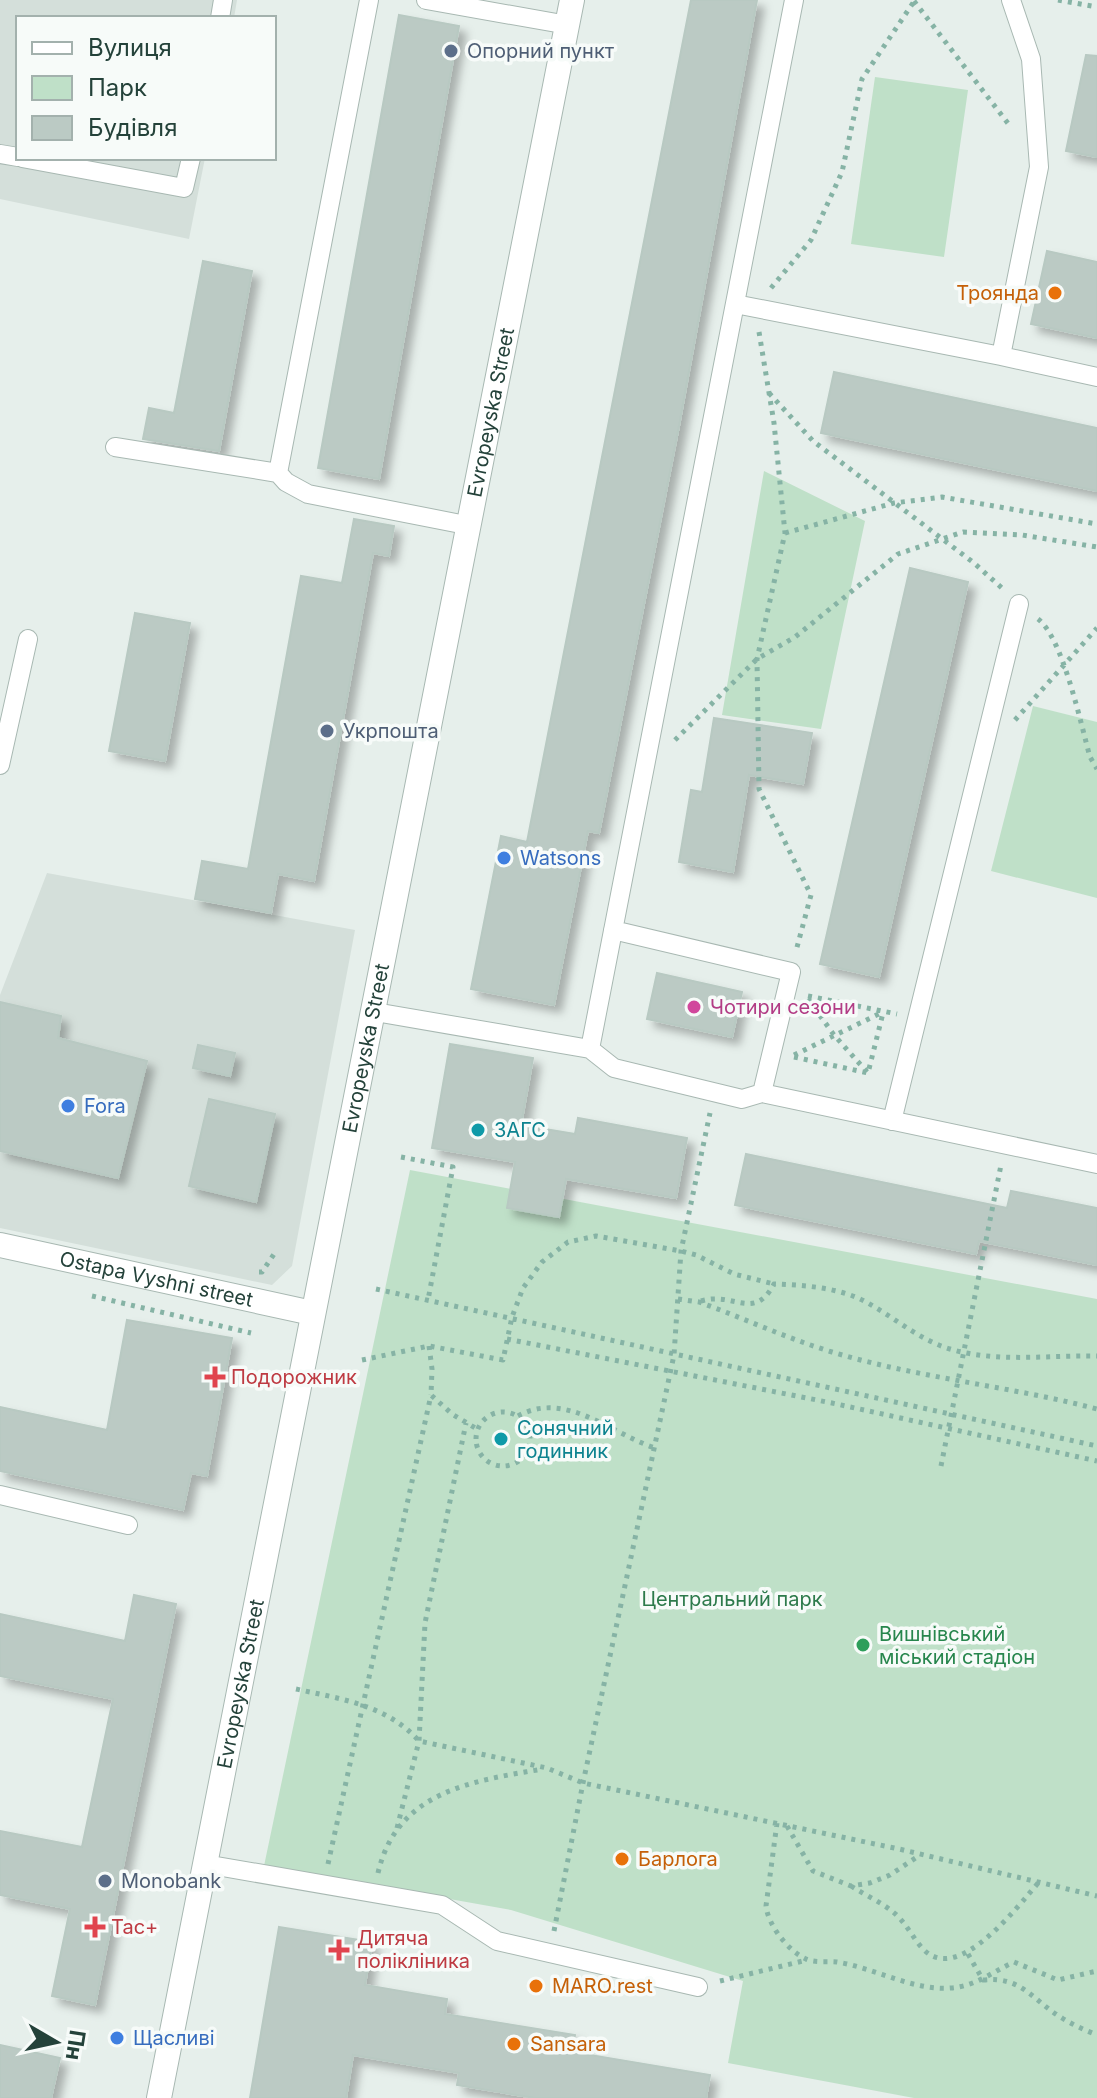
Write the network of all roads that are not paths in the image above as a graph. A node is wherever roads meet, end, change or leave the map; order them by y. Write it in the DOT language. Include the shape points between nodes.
graph roads {
  1 [pos="369,0"];
  2 [pos="426,0"];
  3 [pos="572,0"];
  4 [pos="794,0"];
  5 [pos="1011,0"];
  6 [pos="568,25"];
  7 [pos="31,160"];
  8 [pos="191,160"];
  9 [pos="735,304"];
  10 [pos="1001,356"];
  11 [pos="1097,377"];
  12 [pos="115,447"];
  13 [pos="278,473"];
  14 [pos="471,526"];
  15 [pos="1019,604"];
  16 [pos="28,639"];
  17 [pos="0,765"];
  18 [pos="613,930"];
  19 [pos="375,1012"];
  20 [pos="590,1049"];
  21 [pos="762,1093"];
  22 [pos="892,1121"];
  23 [pos="1097,1164"];
  24 [pos="0,1245"];
  25 [pos="312,1313"];
  26 [pos="0,1495"];
  27 [pos="128,1525"];
  28 [pos="205,1864"];
  29 [pos="698,1987"];
  30 [pos="159,2098"];
  1 -- 13 [label="lane"];
  2 -- 6 [label="lane"];
  3 -- 6 [label="street, Evropeyska Street"];
  4 -- 9 [label="lane"];
  5 -- 10 [label="lane" via="1031,59 1039,167"];
  6 -- 14 [label="street, Evropeyska Street"];
  7 -- 8 [label="lane" via="184,188"];
  9 -- 10 [label="lane"];
  9 -- 18 [label="lane"];
  10 -- 11 [label="lane"];
  12 -- 13 [label="lane"];
  13 -- 14 [label="lane" via="308,494"];
  14 -- 19 [label="street, Evropeyska Street"];
  15 -- 22 [label="lane"];
  16 -- 17 [label="lane"];
  18 -- 20 [label="lane"];
  18 -- 21 [label="lane" via="791,972"];
  19 -- 20 [label="lane"];
  19 -- 25 [label="street, Evropeyska Street"];
  20 -- 21 [label="lane" via="614,1068 742,1099"];
  21 -- 22 [label="lane"];
  22 -- 23 [label="lane"];
  24 -- 25 [label="street, Ostapa Vyshni street"];
  25 -- 28 [label="street, Evropeyska Street"];
  26 -- 27 [label="lane"];
  28 -- 29 [label="lane" via="442,1905 497,1941"];
  28 -- 30 [label="street, Evropeyska Street"];
}
